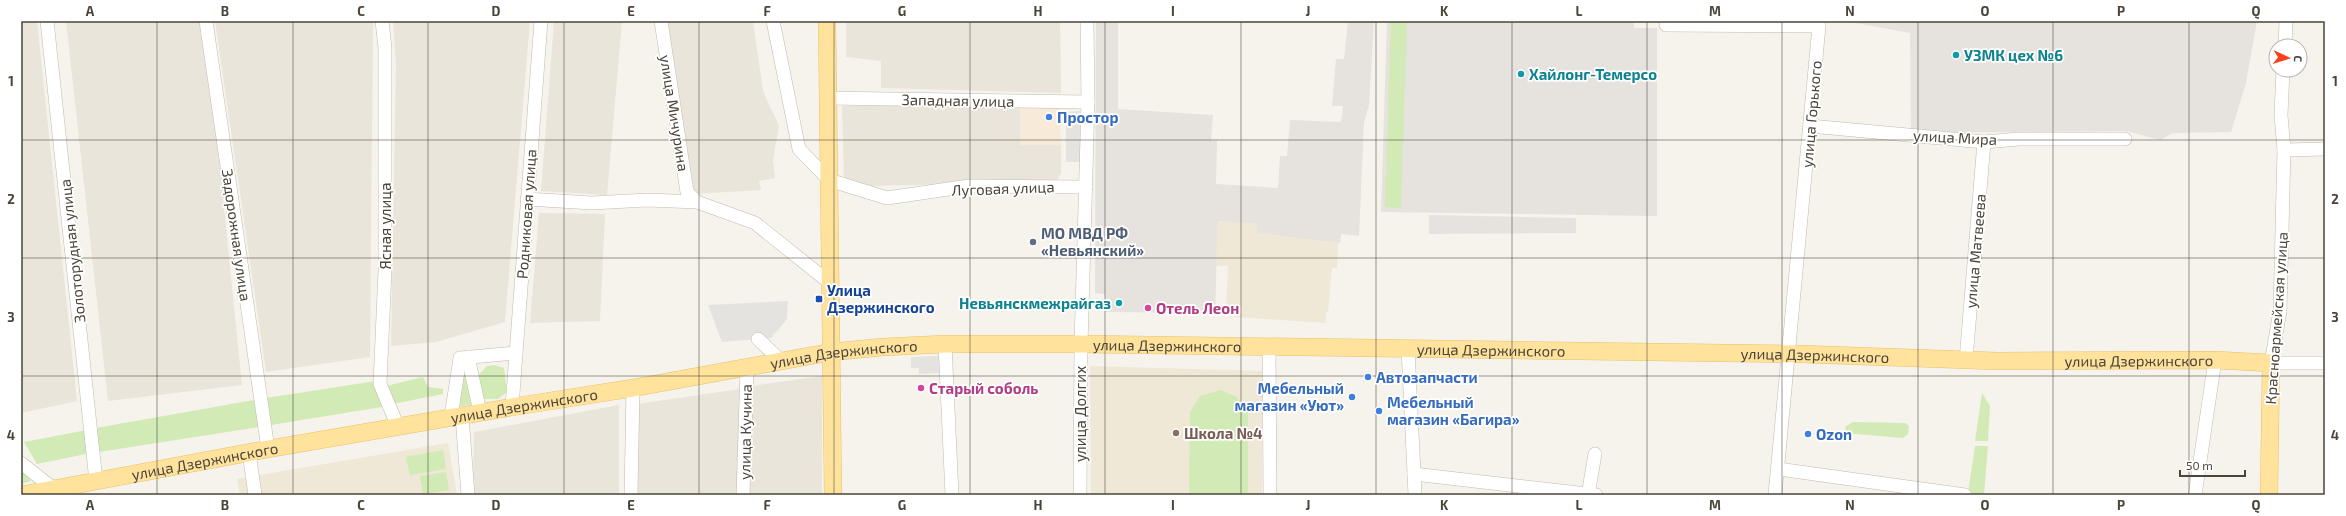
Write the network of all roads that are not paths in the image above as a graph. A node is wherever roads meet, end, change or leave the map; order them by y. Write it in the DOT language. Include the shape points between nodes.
graph roads {
  1 [pos="47,21"];
  2 [pos="206,21"];
  3 [pos="382,21"];
  4 [pos="541,21"];
  5 [pos="661,21"];
  6 [pos="773,21"];
  7 [pos="827,21"];
  8 [pos="2286,21"];
  9 [pos="1086,22"];
  10 [pos="1666,25"];
  11 [pos="2285,38"];
  12 [pos="2283,78"];
  13 [pos="827,98"];
  14 [pos="1088,102"];
  15 [pos="1810,126"];
  16 [pos="2125,139"];
  17 [pos="1984,142"];
  18 [pos="2325,149"];
  19 [pos="2284,150"];
  20 [pos="829,180"];
  21 [pos="1086,187"];
  22 [pos="527,199"];
  23 [pos="697,202"];
  24 [pos="830,283"];
  25 [pos="758,339"];
  26 [pos="945,344"];
  27 [pos="1081,344"];
  28 [pos="1269,347"];
  29 [pos="1408,349"];
  30 [pos="831,352"];
  31 [pos="516,353"];
  32 [pos="1788,354"];
  33 [pos="468,357"];
  34 [pos="1966,360"];
  35 [pos="2215,360"];
  36 [pos="782,362"];
  37 [pos="2271,363"];
  38 [pos="2325,363"];
  39 [pos="746,369"];
  40 [pos="633,388"];
  41 [pos="512,407"];
  42 [pos="480,412"];
  43 [pos="457,416"];
  44 [pos="398,427"];
  45 [pos="268,449"];
  46 [pos="249,452"];
  47 [pos="1595,454"];
  48 [pos="21,463"];
  49 [pos="1778,469"];
  50 [pos="1414,474"];
  51 [pos="96,481"];
  52 [pos="54,489"];
  53 [pos="21,495"];
  54 [pos="255,495"];
  55 [pos="468,495"];
  56 [pos="631,495"];
  57 [pos="743,495"];
  58 [pos="833,495"];
  59 [pos="952,495"];
  60 [pos="1080,495"];
  61 [pos="1270,495"];
  62 [pos="1415,495"];
  63 [pos="1590,495"];
  64 [pos="1775,495"];
  65 [pos="1964,495"];
  66 [pos="2195,495"];
  67 [pos="2269,495"];
  1 -- 51 [label="street, Золоторудная улица"];
  2 -- 45 [label="street, Задорожная улица"];
  3 -- 44 [label="street, Ясная улица" via="385,56 385,270 380,384"];
  4 -- 22 [label="street, Родниковая улица"];
  5 -- 23 [label="street, улица Мичурина" via="687,192"];
  6 -- 20 [label="street" via="798,149"];
  7 -- 13 [label="main road"];
  8 -- 11 [label="street"];
  9 -- 14 [label="street, улица Долгих"];
  10 -- 15 [label="street, улица Горького" via="1819,26"];
  12 -- 19 [label="street, Красноармейская улица" via="2281,115"];
  13 -- 14 [label="street, Западная улица"];
  13 -- 20 [label="main road"];
  14 -- 21 [label="street, улица Долгих"];
  15 -- 17 [label="street, улица Мира"];
  15 -- 32 [label="street, улица Горького"];
  16 -- 17 [label="street, улица Мира" via="2019,139"];
  17 -- 34 [label="street, улица Матвеева"];
  18 -- 19 [label="street"];
  19 -- 37 [label="street, Красноармейская улица" via="2280,311"];
  20 -- 21 [label="street, Луговая улица" via="887,198 969,186"];
  20 -- 24 [label="main road"];
  21 -- 27 [label="street, улица Долгих"];
  22 -- 23 [label="street" via="592,203 647,200"];
  22 -- 31 [label="street, Родниковая улица"];
  23 -- 24 [label="street" via="755,223"];
  24 -- 30 [label="main road"];
  25 -- 36 [label="street"];
  26 -- 27 [label="main road, улица Дзержинского"];
  26 -- 30 [label="main road, улица Дзержинского"];
  26 -- 59 [label="street"];
  27 -- 28 [label="main road, улица Дзержинского"];
  27 -- 60 [label="street, улица Долгих"];
  28 -- 29 [label="main road, улица Дзержинского"];
  28 -- 61 [label="street"];
  29 -- 32 [label="main road, улица Дзержинского"];
  29 -- 50 [label="street"];
  30 -- 36 [label="main road, улица Дзержинского"];
  30 -- 58 [label="main road"];
  31 -- 33 [label="street"];
  31 -- 41 [label="street, Родниковая улица"];
  32 -- 34 [label="main road, улица Дзержинского"];
  32 -- 49 [label="street, улица Горького"];
  33 -- 42 [label="street"];
  33 -- 43 [label="street" via="460,358"];
  34 -- 35 [label="main road, улица Дзержинского"];
  35 -- 37 [label="main road, улица Дзержинского"];
  35 -- 66 [label="street"];
  36 -- 39 [label="main road, улица Дзержинского"];
  37 -- 38 [label="street, улица Дзержинского"];
  37 -- 67 [label="main road, Красноармейская улица"];
  39 -- 40 [label="main road, улица Дзержинского"];
  39 -- 57 [label="street, улица Кучина"];
  40 -- 41 [label="main road, улица Дзержинского"];
  40 -- 56 [label="street"];
  41 -- 42 [label="main road, улица Дзержинского"];
  42 -- 43 [label="main road, улица Дзержинского"];
  43 -- 44 [label="main road, улица Дзержинского"];
  43 -- 55 [label="street"];
  44 -- 45 [label="main road, улица Дзержинского"];
  45 -- 46 [label="main road, улица Дзержинского"];
  46 -- 51 [label="main road, улица Дзержинского"];
  46 -- 54 [label="street"];
  47 -- 63 [label="street"];
  48 -- 52 [label="street"];
  49 -- 64 [label="street, улица Горького"];
  49 -- 65 [label="street"];
  50 -- 62 [label="street"];
  50 -- 63 [label="street"];
  51 -- 52 [label="main road, улица Дзержинского"];
  52 -- 53 [label="main road, улица Дзержинского"];
}
